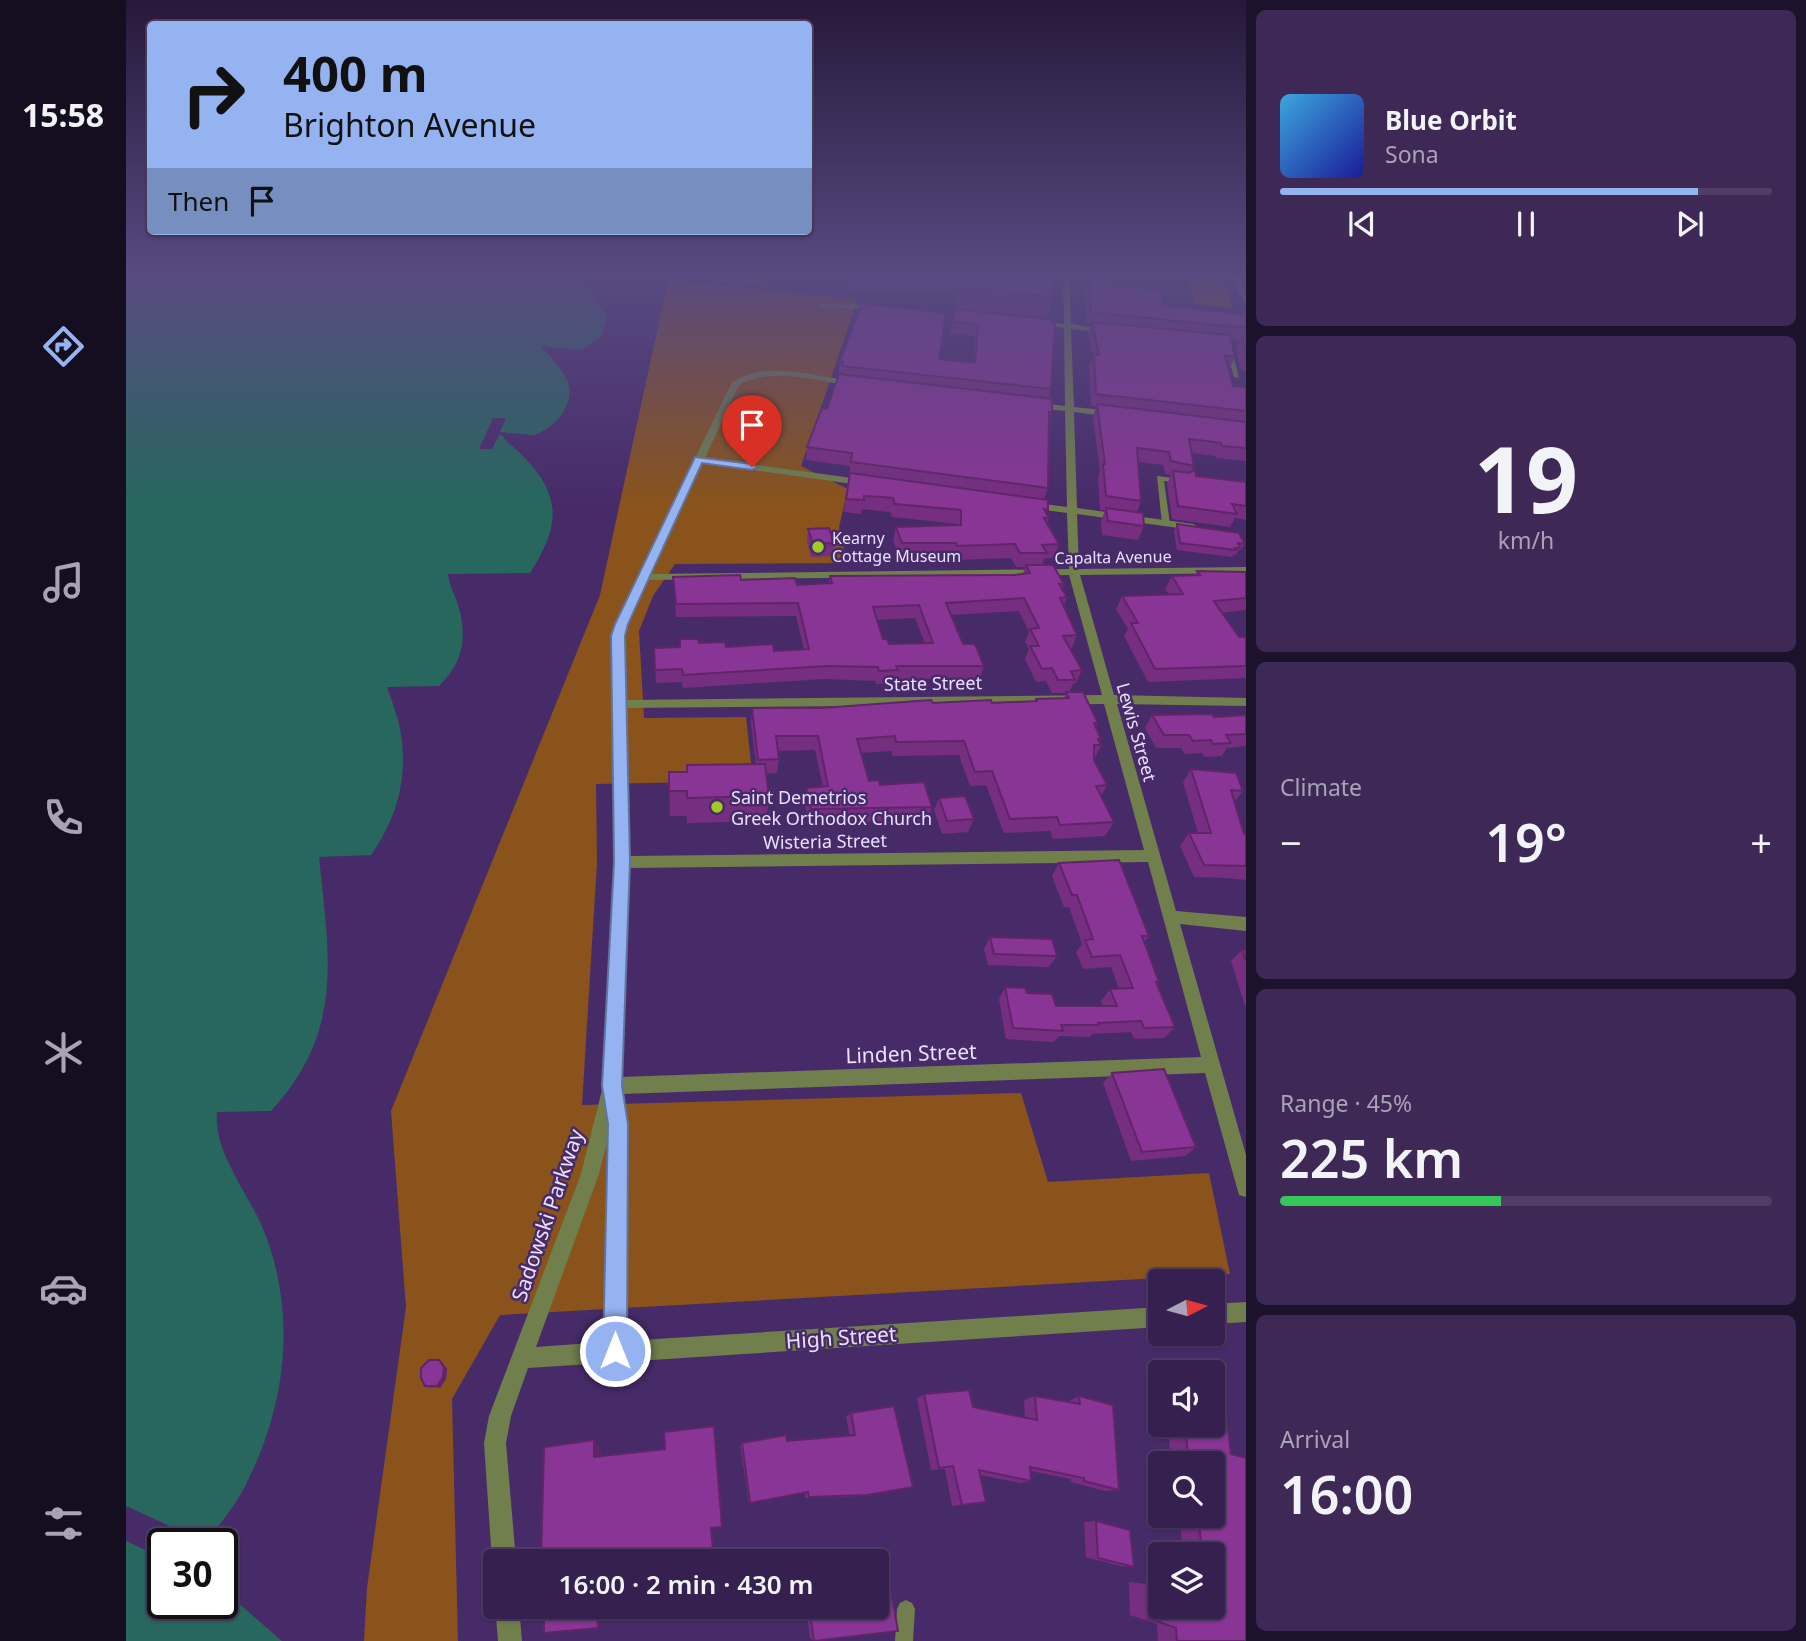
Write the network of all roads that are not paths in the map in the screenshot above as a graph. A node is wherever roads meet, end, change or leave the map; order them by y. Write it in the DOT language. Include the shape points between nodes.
graph roads {
  1 [pos="1068,351"];
  2 [pos="1234,351"];
  3 [pos="1237,377"];
  4 [pos="866,385"];
  5 [pos="1028,404"];
  6 [pos="1069,409"];
  7 [pos="1123,416"];
  8 [pos="699,460"];
  9 [pos="1184,481"];
  10 [pos="878,484"];
  11 [pos="1016,503"];
  12 [pos="1071,511"];
  13 [pos="1166,524"];
  14 [pos="1206,529"];
  15 [pos="1246,570"];
  16 [pos="1074,573"];
  17 [pos="645,577"];
  18 [pos="1110,701"];
  19 [pos="1246,702"];
  20 [pos="620,704"];
  21 [pos="1154,856"];
  22 [pos="622,862"];
  23 [pos="1171,917"];
  24 [pos="1246,924"];
  25 [pos="1212,1065"];
  26 [pos="612,1086"];
  27 [pos="1246,1188"];
  28 [pos="1246,1312"];
  29 [pos="1225,1313"];
  30 [pos="1148,1318"];
  31 [pos="615,1351"];
  32 [pos="522,1358"];
  33 [pos="503,1549"];
  34 [pos="906,1609"];
  35 [pos="508,1619"];
  36 [pos="510,1641"];
  37 [pos="904,1641"];
  1 -- 6 [label="street, Lewis Street"];
  2 -- 3 [label="lane"];
  4 -- 8 [label="street, Sadowski Parkway" via="749,375 735,384"];
  5 -- 6 [label="street"];
  6 -- 7 [label="street"];
  6 -- 12 [label="street, Lewis Street"];
  8 -- 10 [label="street"];
  8 -- 17 [label="street, Sadowski Parkway"];
  9 -- 13 [label="lane" via="1160,478"];
  11 -- 12 [label="street"];
  12 -- 13 [label="street"];
  12 -- 16 [label="street, Lewis Street"];
  13 -- 14 [label="street"];
  15 -- 16 [label="street, Capalta Avenue"];
  16 -- 17 [label="street, Capalta Avenue"];
  16 -- 18 [label="street, Lewis Street"];
  17 -- 20 [label="street, Sadowski Parkway" via="618,636"];
  18 -- 19 [label="street, State Street"];
  18 -- 20 [label="street, State Street"];
  18 -- 21 [label="street, Lewis Street"];
  20 -- 22 [label="street, Sadowski Parkway"];
  21 -- 22 [label="street, Wisteria Street"];
  21 -- 23 [label="street, Lewis Street"];
  22 -- 26 [label="street, Sadowski Parkway"];
  23 -- 24 [label="street"];
  23 -- 25 [label="street, Lewis Street"];
  25 -- 26 [label="street, Linden Street"];
  25 -- 27 [label="street, Lewis Street"];
  26 -- 31 [label="street, Sadowski Parkway" via="618,1124"];
  26 -- 32 [label="street, Sadowski Parkway" via="590,1174"];
  28 -- 29 [label="street"];
  30 -- 31 [label="street, High Street"];
  31 -- 32 [label="street, High Street"];
  32 -- 33 [label="street, Sadowski Parkway" via="495,1443"];
  34 -- 37 [label="lane"];
  35 -- 36 [label="street"];
}
